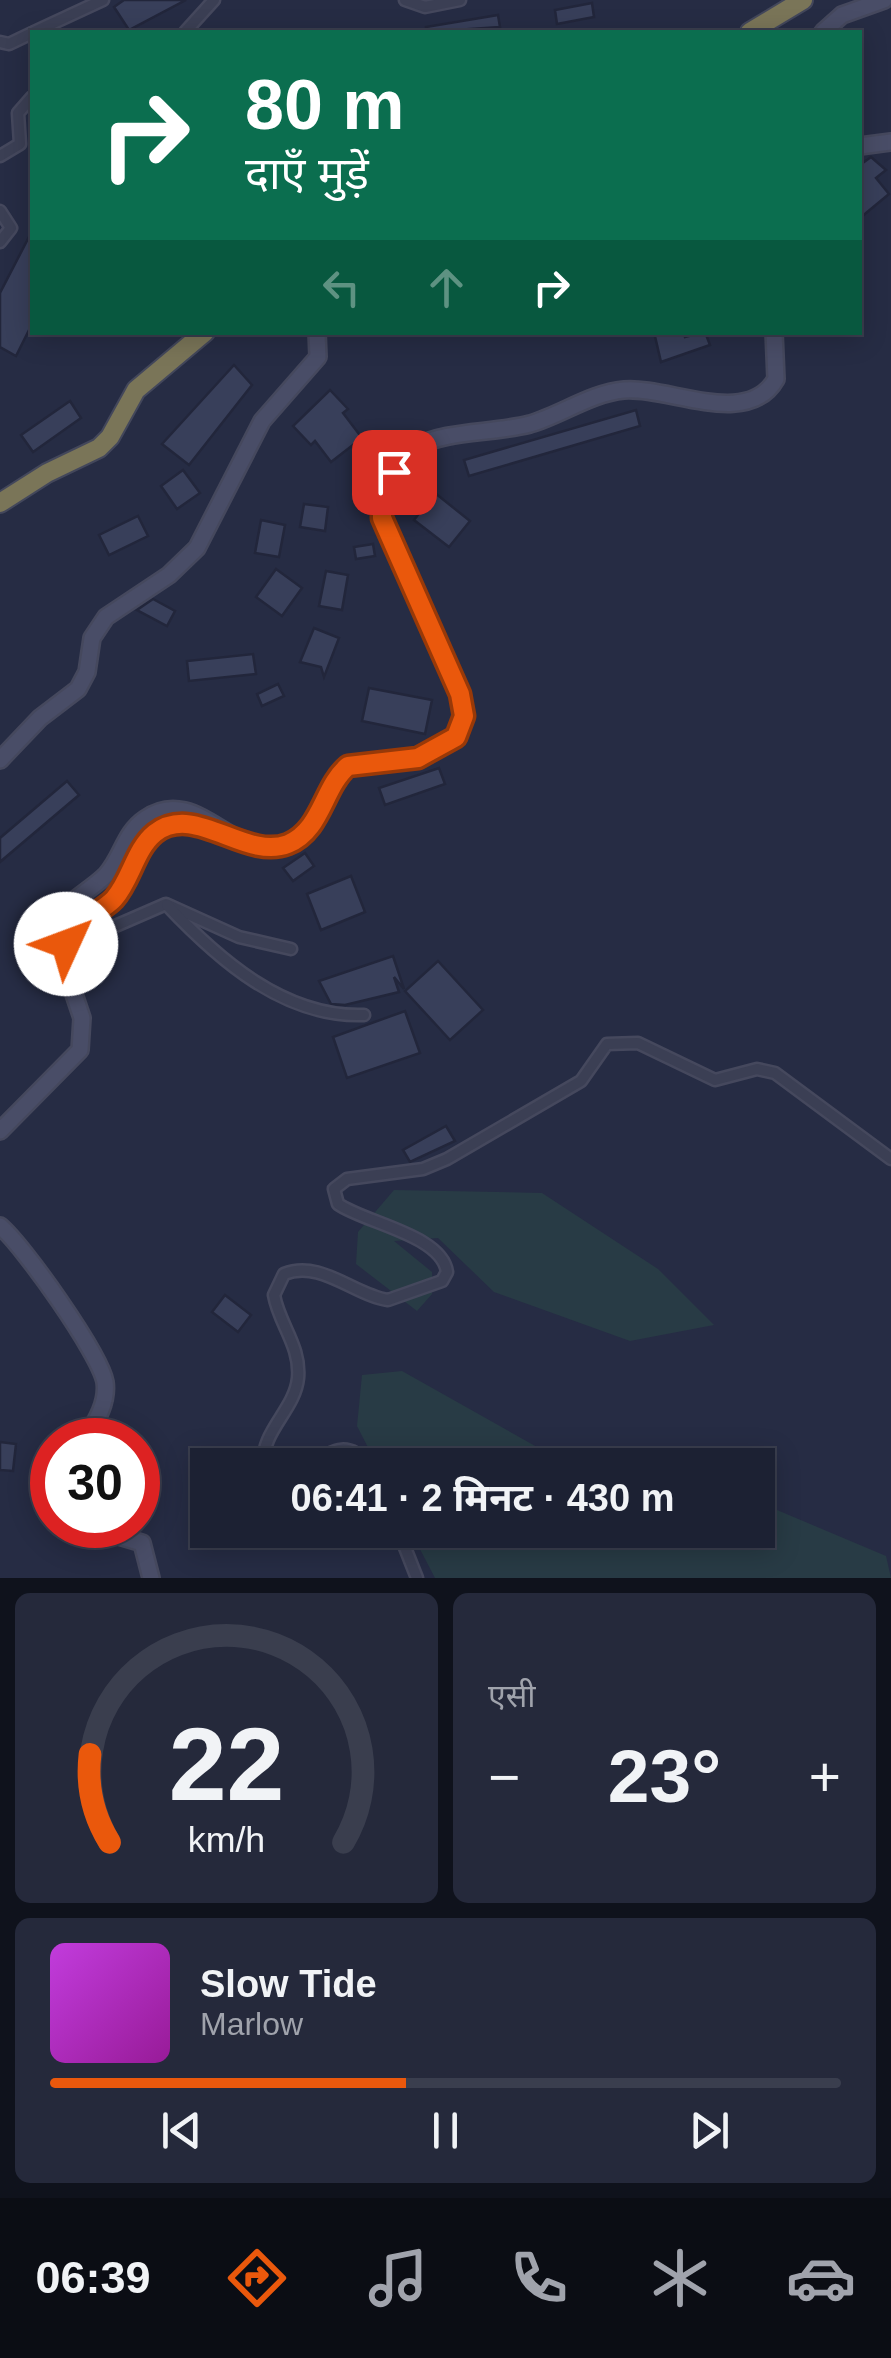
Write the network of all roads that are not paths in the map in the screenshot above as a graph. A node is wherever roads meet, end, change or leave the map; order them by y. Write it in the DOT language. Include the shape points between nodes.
graph roads {
  1 [pos="104,0"];
  2 [pos="214,0"];
  3 [pos="405,0"];
  4 [pos="460,0"];
  5 [pos="803,0"];
  6 [pos="884,0"];
  7 [pos="39,30"];
  8 [pos="187,30"];
  9 [pos="753,30"];
  10 [pos="824,30"];
  11 [pos="30,34"];
  12 [pos="0,43"];
  13 [pos="30,98"];
  14 [pos="891,142"];
  15 [pos="862,146"];
  16 [pos="0,156"];
  17 [pos="0,210"];
  18 [pos="0,242"];
  19 [pos="201,335"];
  20 [pos="318,335"];
  21 [pos="774,335"];
  22 [pos="0,502"];
  23 [pos="0,760"];
  24 [pos="230,834"];
  25 [pos="166,904"];
  26 [pos="291,948"];
  27 [pos="364,1015"];
  28 [pos="0,1131"];
  29 [pos="891,1159"];
  30 [pos="0,1226"];
  31 [pos="95,1418"];
  32 [pos="266,1448"];
  33 [pos="143,1548"];
  34 [pos="405,1548"];
  35 [pos="151,1578"];
  36 [pos="417,1578"];
  1 -- 7 [label="street"];
  2 -- 8 [label="street"];
  3 -- 4 [label="street" via="424,7"];
  5 -- 9 [label="highway"];
  6 -- 10 [label="main road" via="842,15"];
  11 -- 12 [label="street"];
  13 -- 16 [label="street" via="18,113 20,144"];
  14 -- 15 [label="main road"];
  17 -- 18 [label="street" via="11,228"];
  19 -- 22 [label="highway" via="136,390 99,448"];
  20 -- 23 [label="main road" via="318,357 255,432 196,548 106,616 92,638 78,689"];
  21 -- 24 [label="main road" via="776,379 748,401 623,390 533,423 431,438 408,453 380,510 460,694 462,726 433,754 348,766 311,825 288,844 250,846"];
  24 -- 25 [label="street" via="186,825 157,831 116,896 69,933 66,947"];
  24 -- 28 [label="main road" via="186,809 154,814 127,838 103,878 59,915 54,938 84,1039 72,1060"];
  25 -- 26 [label="street" via="239,937"];
  25 -- 27 [label="street" via="256,982 332,1014"];
  29 -- 32 [label="street" via="774,1073 757,1068 715,1080 638,1044 607,1044 581,1081 448,1160 348,1180 334,1189 338,1204 408,1234 442,1258 447,1272 442,1281 388,1300 306,1272 292,1270 277,1281 275,1302 294,1345 298,1377"];
  30 -- 31 [label="main road" via="32,1258 102,1374 103,1402"];
  33 -- 35 [label="main road"];
  34 -- 36 [label="street"];
}
